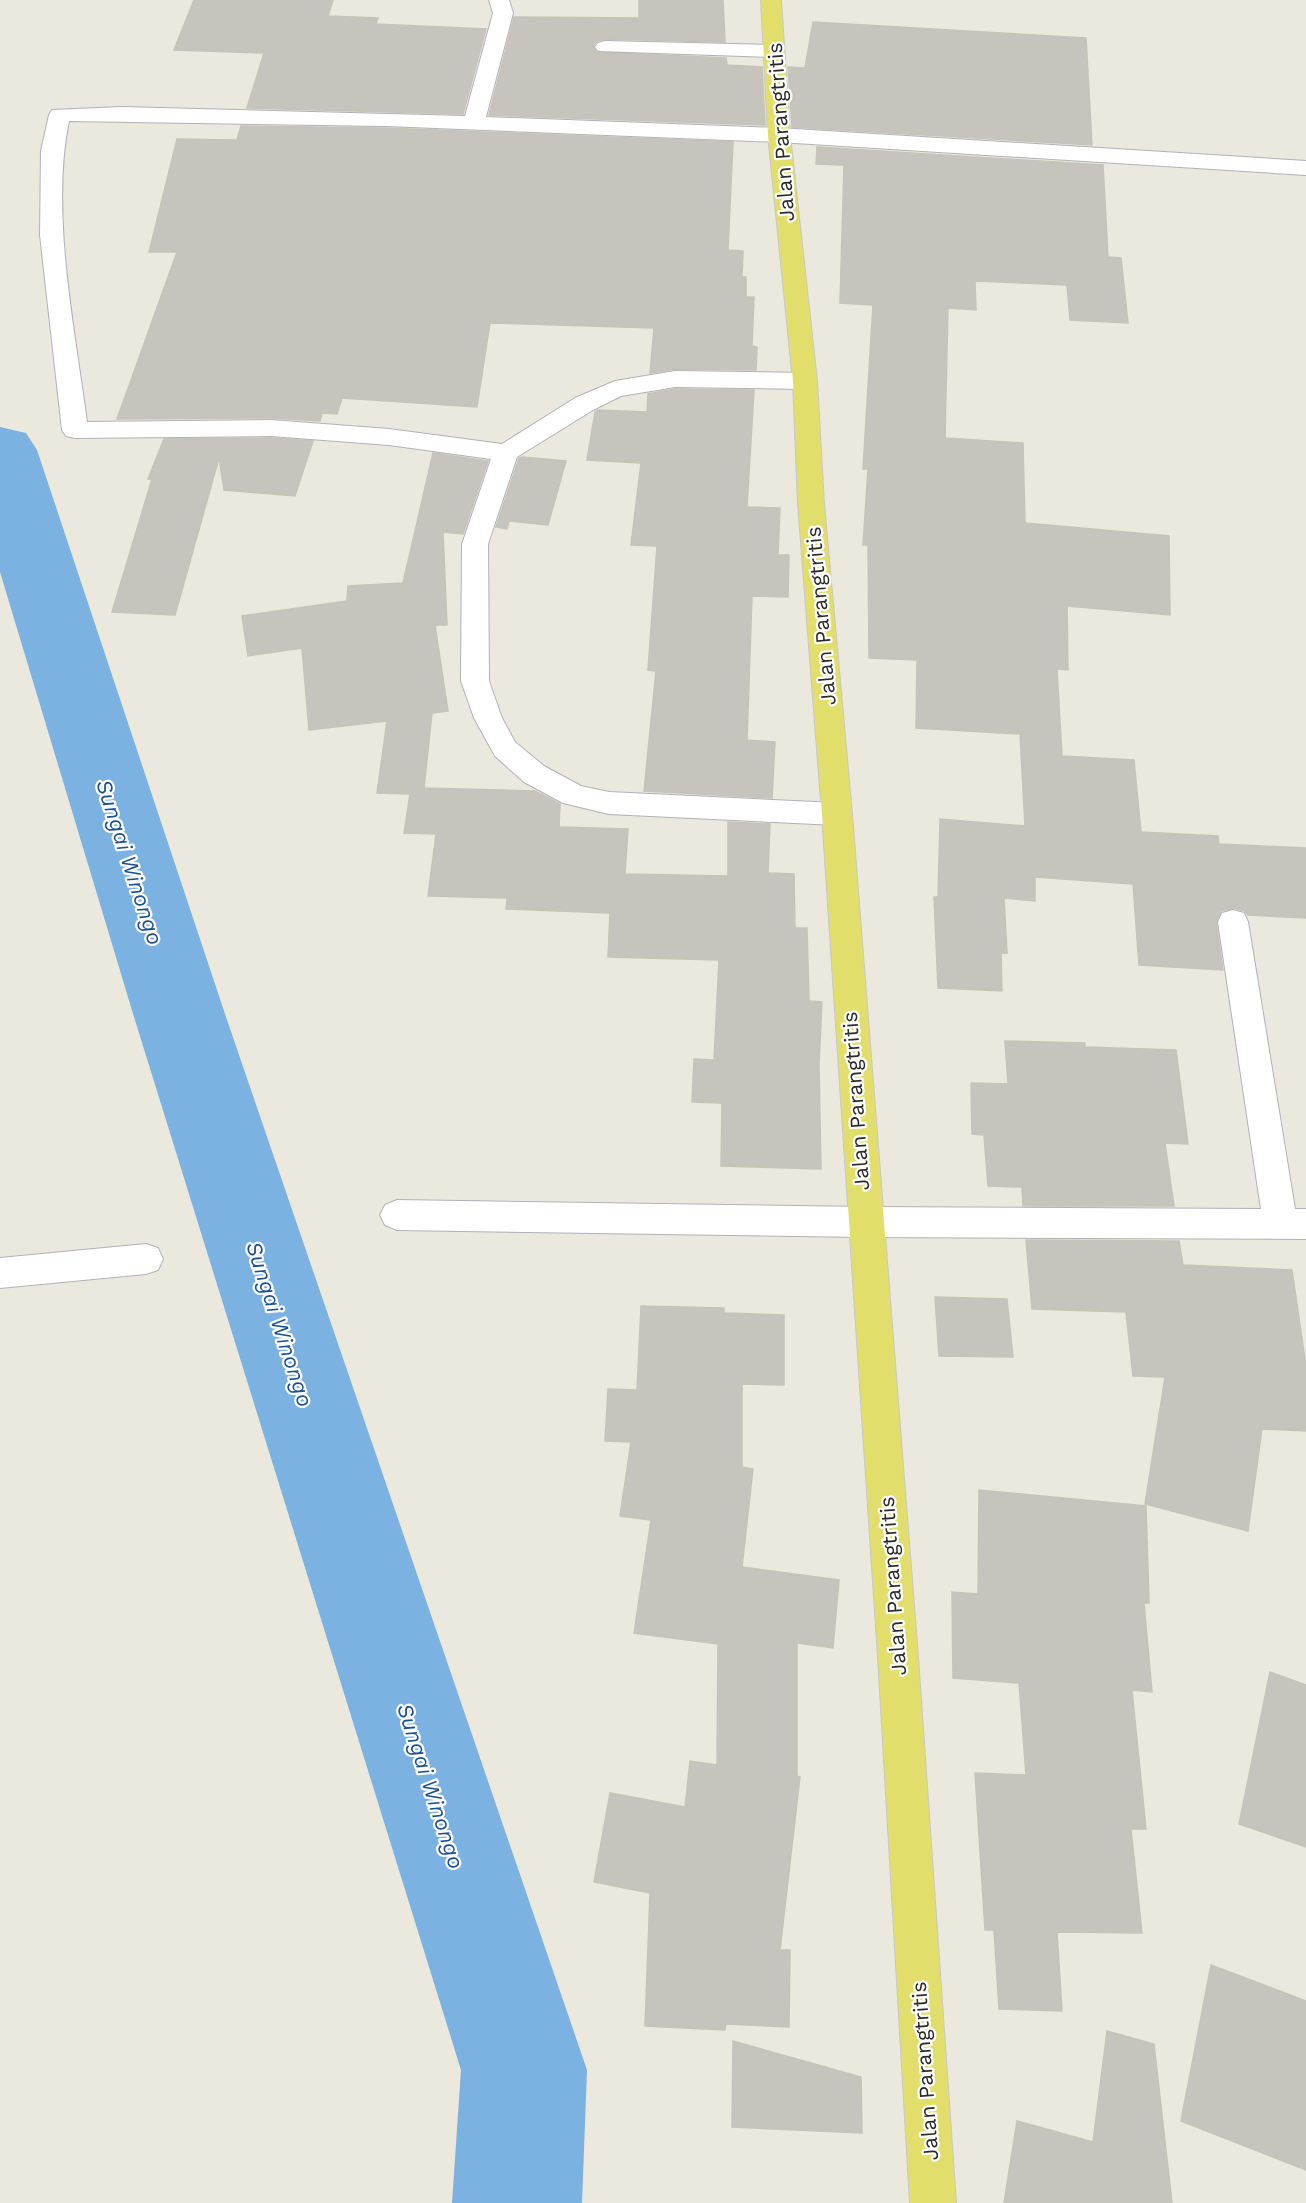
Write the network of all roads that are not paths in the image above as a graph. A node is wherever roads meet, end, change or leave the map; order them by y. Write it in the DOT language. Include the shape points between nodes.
graph roads {
  1 [pos="499,0"];
  2 [pos="771,0"];
  3 [pos="605,47"];
  4 [pos="774,51"];
  5 [pos="474,122"];
  6 [pos="779,135"];
  7 [pos="1306,168"];
  8 [pos="805,381"];
  9 [pos="506,453"];
  10 [pos="837,814"];
  11 [pos="1233,922"];
  12 [pos="397,1215"];
  13 [pos="865,1222"];
  14 [pos="1293,1223"];
  15 [pos="146,1259"];
  16 [pos="0,1273"];
  17 [pos="933,2203"];
  1 -- 5 [label="street" via="503,13"];
  2 -- 4 [label="main road, Jalan Parangtritis"];
  3 -- 4 [label="street"];
  4 -- 6 [label="main road, Jalan Parangtritis"];
  5 -- 6 [label="street"];
  5 -- 9 [label="street" via="60,115 52,151 52,235 75,430 271,428 389,437"];
  6 -- 7 [label="street"];
  6 -- 8 [label="main road, Jalan Parangtritis"];
  8 -- 9 [label="street" via="675,379 615,389"];
  8 -- 10 [label="main road, Jalan Parangtritis" via="811,504"];
  9 -- 10 [label="street" via="475,544 475,681 488,718 505,749 534,774 573,795 609,803"];
  10 -- 13 [label="main road, Jalan Parangtritis"];
  11 -- 14 [label="street"];
  12 -- 13 [label="street"];
  13 -- 14 [label="street"];
  13 -- 17 [label="main road, Jalan Parangtritis"];
  15 -- 16 [label="street"];
}
